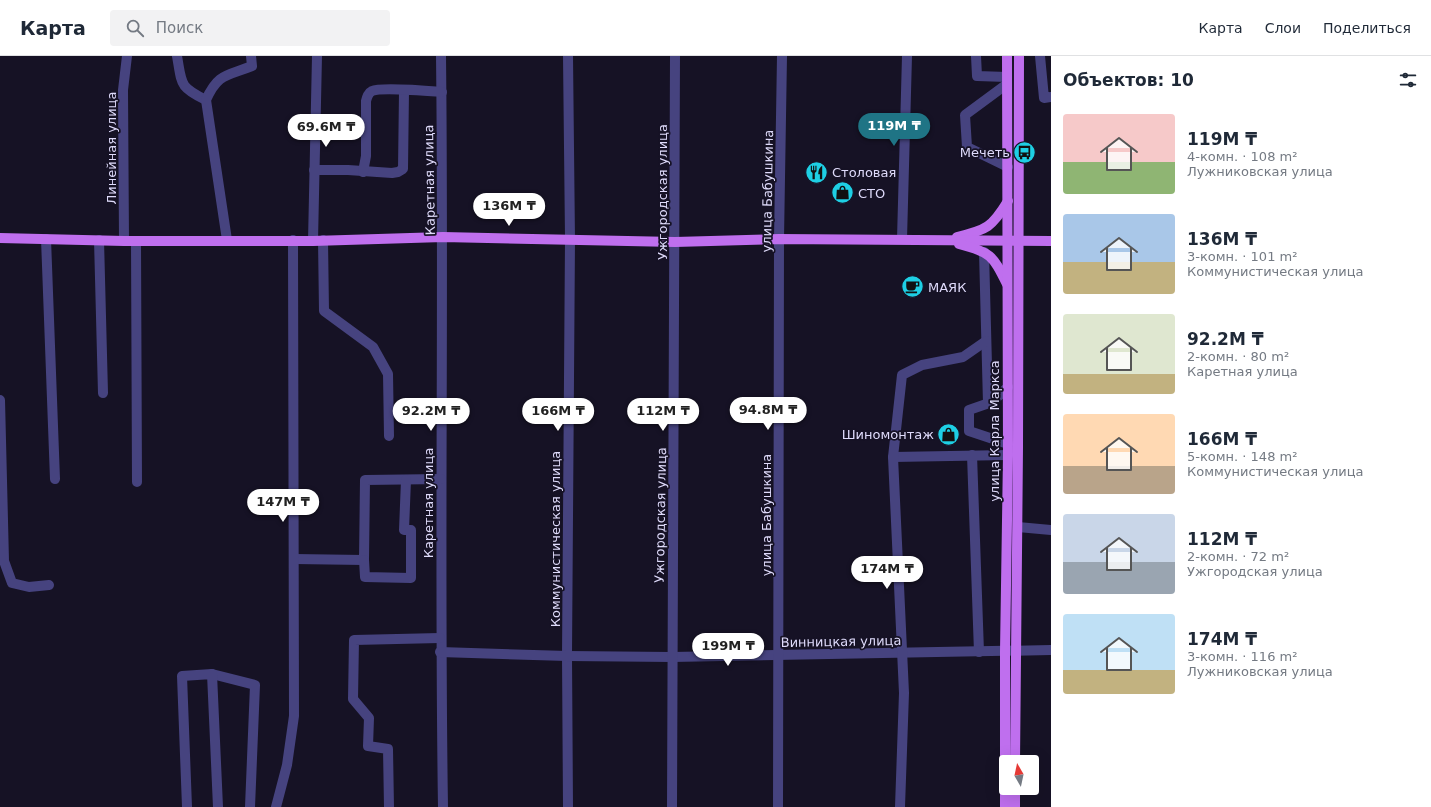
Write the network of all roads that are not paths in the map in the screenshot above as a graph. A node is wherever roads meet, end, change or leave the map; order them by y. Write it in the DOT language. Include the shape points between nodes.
graph roads {
  1 [pos="127,56"];
  2 [pos="177,56"];
  3 [pos="251,56"];
  4 [pos="317,56"];
  5 [pos="441,56"];
  6 [pos="568,56"];
  7 [pos="674,56"];
  8 [pos="782,56"];
  9 [pos="907,56"];
  10 [pos="976,56"];
  11 [pos="1007,56"];
  12 [pos="1019,56"];
  13 [pos="1040,56"];
  14 [pos="1007,81"];
  15 [pos="404,91"];
  16 [pos="442,92"];
  17 [pos="1051,97"];
  18 [pos="206,100"];
  19 [pos="1008,167"];
  20 [pos="314,170"];
  21 [pos="363,172"];
  22 [pos="1008,200"];
  23 [pos="443,237"];
  24 [pos="0,238"];
  25 [pos="46,239"];
  26 [pos="570,239"];
  27 [pos="779,239"];
  28 [pos="902,239"];
  29 [pos="99,240"];
  30 [pos="227,240"];
  31 [pos="293,240"];
  32 [pos="318,240"];
  33 [pos="1008,240"];
  34 [pos="1019,240"];
  35 [pos="124,241"];
  36 [pos="136,241"];
  37 [pos="942,241"];
  38 [pos="1051,241"];
  39 [pos="676,242"];
  40 [pos="984,252"];
  41 [pos="1008,285"];
  42 [pos="986,341"];
  43 [pos="1008,387"];
  44 [pos="103,393"];
  45 [pos="0,400"];
  46 [pos="988,403"];
  47 [pos="389,436"];
  48 [pos="1008,450"];
  49 [pos="972,455"];
  50 [pos="893,457"];
  51 [pos="54,479"];
  52 [pos="441,479"];
  53 [pos="406,480"];
  54 [pos="137,482"];
  55 [pos="1018,527"];
  56 [pos="1051,530"];
  57 [pos="294,559"];
  58 [pos="364,560"];
  59 [pos="49,585"];
  60 [pos="440,638"];
  61 [pos="1016,650"];
  62 [pos="1051,650"];
  63 [pos="1005,651"];
  64 [pos="440,652"];
  65 [pos="901,652"];
  66 [pos="979,652"];
  67 [pos="567,656"];
  68 [pos="779,656"];
  69 [pos="672,657"];
  70 [pos="212,674"];
  71 [pos="1016,755"];
  72 [pos="1015,795"];
  73 [pos="187,807"];
  74 [pos="218,807"];
  75 [pos="250,807"];
  76 [pos="276,807"];
  77 [pos="389,807"];
  78 [pos="443,807"];
  79 [pos="568,807"];
  80 [pos="672,807"];
  81 [pos="778,807"];
  82 [pos="900,807"];
  83 [pos="1005,807"];
  84 [pos="1015,807"];
  1 -- 35 [label="street, Линейная улица" via="123,90"];
  2 -- 18 [label="street" via="183,86"];
  3 -- 18 [label="street" via="252,66 225,75 213,85"];
  4 -- 20 [label="street"];
  5 -- 16 [label="street, Каретная улица"];
  6 -- 26 [label="street, Коммунистическая улица"];
  7 -- 39 [label="street, Ужгородская улица"];
  8 -- 27 [label="street, улица Бабушкина"];
  9 -- 28 [label="street"];
  10 -- 14 [label="street" via="977,76"];
  11 -- 14 [label="main road, улица Карла Маркса"];
  12 -- 34 [label="main road, улица Карла Маркса"];
  13 -- 17 [label="street" via="1044,98"];
  14 -- 19 [label="main road, улица Карла Маркса"];
  14 -- 19 [label="street" via="965,115 967,147"];
  15 -- 16 [label="street"];
  15 -- 21 [label="street" via="372,91 367,96 366,156"];
  15 -- 21 [label="street" via="404,168 392,174"];
  16 -- 23 [label="street, Каретная улица"];
  18 -- 30 [label="street"];
  19 -- 22 [label="main road, улица Карла Маркса"];
  20 -- 21 [label="street"];
  20 -- 32 [label="street"];
  22 -- 33 [label="main road, улица Карла Маркса"];
  22 -- 37 [label="main road" via="988,227"];
  23 -- 26 [label="main road"];
  23 -- 32 [label="main road"];
  23 -- 52 [label="street, Каретная улица"];
  24 -- 25 [label="main road"];
  25 -- 29 [label="main road"];
  25 -- 51 [label="street"];
  26 -- 39 [label="main road"];
  26 -- 67 [label="street, Коммунистическая улица"];
  27 -- 28 [label="main road"];
  27 -- 39 [label="main road"];
  27 -- 68 [label="street, улица Бабушкина"];
  28 -- 37 [label="main road"];
  29 -- 35 [label="main road"];
  29 -- 44 [label="street"];
  30 -- 31 [label="main road"];
  30 -- 36 [label="main road"];
  31 -- 32 [label="main road"];
  31 -- 57 [label="street"];
  32 -- 47 [label="street" via="324,311 373,347 388,374"];
  33 -- 34 [label="main road"];
  33 -- 37 [label="main road"];
  33 -- 41 [label="main road, улица Карла Маркса"];
  34 -- 38 [label="main road"];
  34 -- 55 [label="main road, улица Карла Маркса"];
  35 -- 36 [label="main road"];
  36 -- 54 [label="street"];
  37 -- 40 [label="main road"];
  39 -- 69 [label="street, Ужгородская улица"];
  40 -- 41 [label="main road" via="998,265"];
  40 -- 42 [label="street"];
  41 -- 43 [label="main road, улица Карла Маркса"];
  42 -- 46 [label="street"];
  42 -- 50 [label="street" via="963,357 922,365 902,375"];
  43 -- 46 [label="street"];
  43 -- 48 [label="main road, улица Карла Маркса"];
  45 -- 59 [label="street" via="4,561 12,583 29,587"];
  46 -- 48 [label="street" via="969,410 969,431"];
  48 -- 49 [label="street"];
  48 -- 63 [label="main road, улица Карла Маркса"];
  49 -- 50 [label="street"];
  49 -- 66 [label="street"];
  50 -- 65 [label="street"];
  52 -- 53 [label="street"];
  52 -- 60 [label="street, Каретная улица"];
  53 -- 58 [label="street" via="365,480"];
  53 -- 58 [label="street" via="404,530 411,530 411,578 365,577"];
  55 -- 56 [label="street"];
  55 -- 61 [label="main road, улица Карла Маркса"];
  57 -- 58 [label="street"];
  57 -- 76 [label="street" via="294,716 287,765"];
  60 -- 64 [label="street, Каретная улица"];
  60 -- 77 [label="street" via="354,640 353,699 369,718 368,746 388,749"];
  61 -- 62 [label="street, Винницкая улица"];
  61 -- 63 [label="street, Винницкая улица"];
  61 -- 71 [label="main road, улица Карла Маркса"];
  63 -- 66 [label="street, Винницкая улица"];
  63 -- 83 [label="main road, улица Карла Маркса"];
  64 -- 67 [label="street, Винницкая улица"];
  64 -- 78 [label="street, Каретная улица"];
  65 -- 66 [label="street, Винницкая улица"];
  65 -- 68 [label="street, Винницкая улица"];
  65 -- 82 [label="street" via="904,693"];
  67 -- 69 [label="street, Винницкая улица"];
  67 -- 79 [label="street, Коммунистическая улица"];
  68 -- 69 [label="street, Винницкая улица"];
  68 -- 81 [label="street, улица Бабушкина"];
  69 -- 80 [label="street, Ужгородская улица"];
  70 -- 73 [label="street" via="182,676"];
  70 -- 74 [label="street"];
  70 -- 75 [label="street" via="255,685"];
  72 -- 84 [label="main road"];
}
